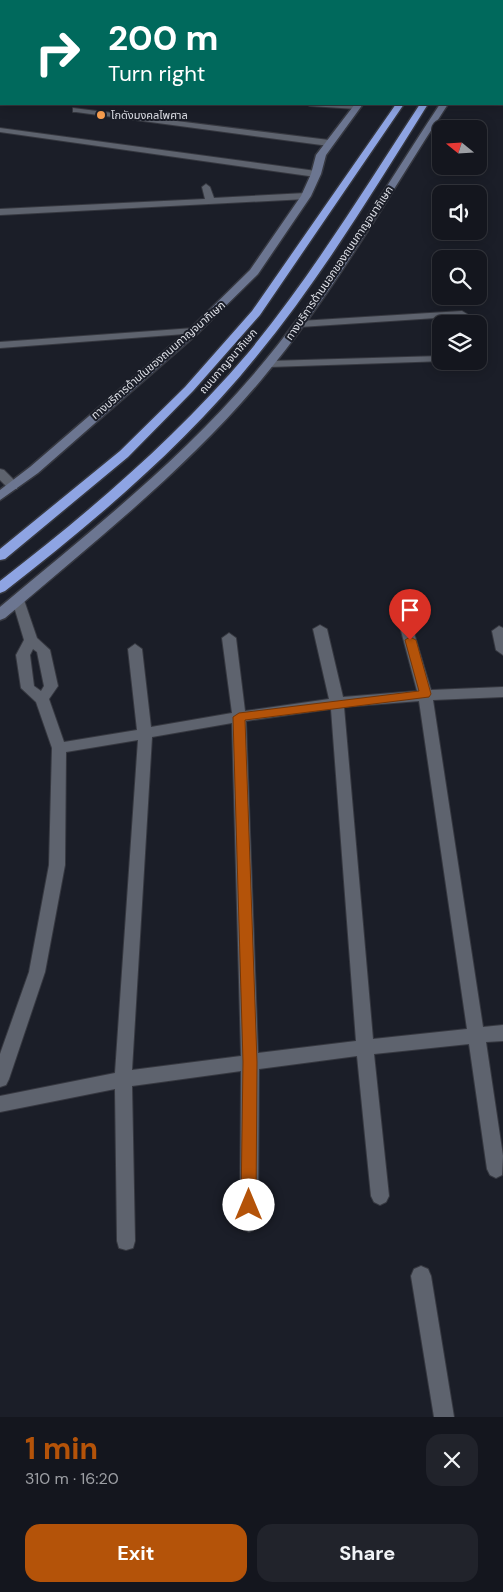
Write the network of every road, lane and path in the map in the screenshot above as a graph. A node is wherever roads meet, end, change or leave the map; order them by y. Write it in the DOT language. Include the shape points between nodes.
graph roads {
  1 [pos="357,105"];
  2 [pos="399,105"];
  3 [pos="423,105"];
  4 [pos="443,105"];
  5 [pos="76,110"];
  6 [pos="0,130"];
  7 [pos="329,143"];
  8 [pos="316,174"];
  9 [pos="206,187"];
  10 [pos="306,196"];
  11 [pos="211,202"];
  12 [pos="0,212"];
  13 [pos="432,320"];
  14 [pos="300,324"];
  15 [pos="194,331"];
  16 [pos="0,345"];
  17 [pos="432,359"];
  18 [pos="269,364"];
  19 [pos="0,473"];
  20 [pos="13,486"];
  21 [pos="0,496"];
  22 [pos="0,556"];
  23 [pos="0,588"];
  24 [pos="18,600"];
  25 [pos="0,615"];
  26 [pos="405,623"];
  27 [pos="320,629"];
  28 [pos="499,631"];
  29 [pos="229,638"];
  30 [pos="31,640"];
  31 [pos="135,649"];
  32 [pos="503,650"];
  33 [pos="503,692"];
  34 [pos="425,694"];
  35 [pos="42,699"];
  36 [pos="337,703"];
  37 [pos="239,717"];
  38 [pos="145,735"];
  39 [pos="59,748"];
  40 [pos="503,1033"];
  41 [pos="474,1034"];
  42 [pos="365,1047"];
  43 [pos="250,1062"];
  44 [pos="0,1079"];
  45 [pos="123,1079"];
  46 [pos="0,1104"];
  47 [pos="496,1169"];
  48 [pos="380,1196"];
  49 [pos="249,1223"];
  50 [pos="126,1241"];
  51 [pos="420,1276"];
  52 [pos="444,1417"];
  1 -- 7 [label="main road, ทางบริการด้านในของถนนกาญจนาภิเษก"];
  2 -- 22 [label="highway, ถนนกาญจนาภิเษก" via="256,314 189,389 124,454"];
  3 -- 23 [label="highway, ถนนกาญจนาภิเษก" via="287,310 216,396 149,464 54,547"];
  4 -- 14 [label="main road, ทางบริการด้านนอกของถนนกาญจนาภิเษก"];
  5 -- 7 [label="street"];
  6 -- 8 [label="street"];
  7 -- 8 [label="main road, ทางบริการด้านในของถนนกาญจนาภิเษก" via="321,155"];
  8 -- 10 [label="main road, ทางบริการด้านในของถนนกาญจนาภิเษก"];
  9 -- 11 [label="street"];
  10 -- 11 [label="street"];
  10 -- 15 [label="main road, ทางบริการด้านในของถนนกาญจนาภิเษก" via="254,272"];
  11 -- 12 [label="street"];
  13 -- 14 [label="street"];
  14 -- 18 [label="main road, ทางบริการด้านนอกของถนนกาญจนาภิเษก"];
  15 -- 16 [label="street"];
  15 -- 20 [label="main road, ทางบริการด้านในของถนนกาญจนาภิเษก"];
  17 -- 18 [label="street"];
  18 -- 24 [label="main road, ทางบริการด้านนอกของถนนกาญจนาภิเษก" via="186,454"];
  19 -- 20 [label="street"];
  20 -- 21 [label="main road, ทางบริการด้านในของถนนกาญจนาภิเษก"];
  24 -- 25 [label="main road, ทางบริการด้านนอกของถนนกาญจนาภิเษก"];
  24 -- 30 [label="street"];
  26 -- 34 [label="street"];
  27 -- 36 [label="street"];
  28 -- 32 [label="street"];
  29 -- 37 [label="street"];
  30 -- 35 [label="street" via="23,655 28,688"];
  30 -- 35 [label="street" via="43,650 51,686"];
  31 -- 38 [label="street"];
  33 -- 34 [label="street"];
  34 -- 36 [label="street"];
  34 -- 41 [label="street"];
  35 -- 39 [label="street"];
  36 -- 37 [label="street"];
  36 -- 42 [label="street"];
  37 -- 38 [label="street"];
  37 -- 43 [label="street"];
  38 -- 39 [label="street"];
  38 -- 45 [label="street"];
  39 -- 44 [label="street" via="57,865 44,945"];
  40 -- 41 [label="street"];
  41 -- 42 [label="street"];
  41 -- 47 [label="street"];
  42 -- 43 [label="street"];
  42 -- 48 [label="street"];
  43 -- 45 [label="street"];
  43 -- 49 [label="street"];
  45 -- 46 [label="street"];
  45 -- 50 [label="street"];
  51 -- 52 [label="street"];
}
